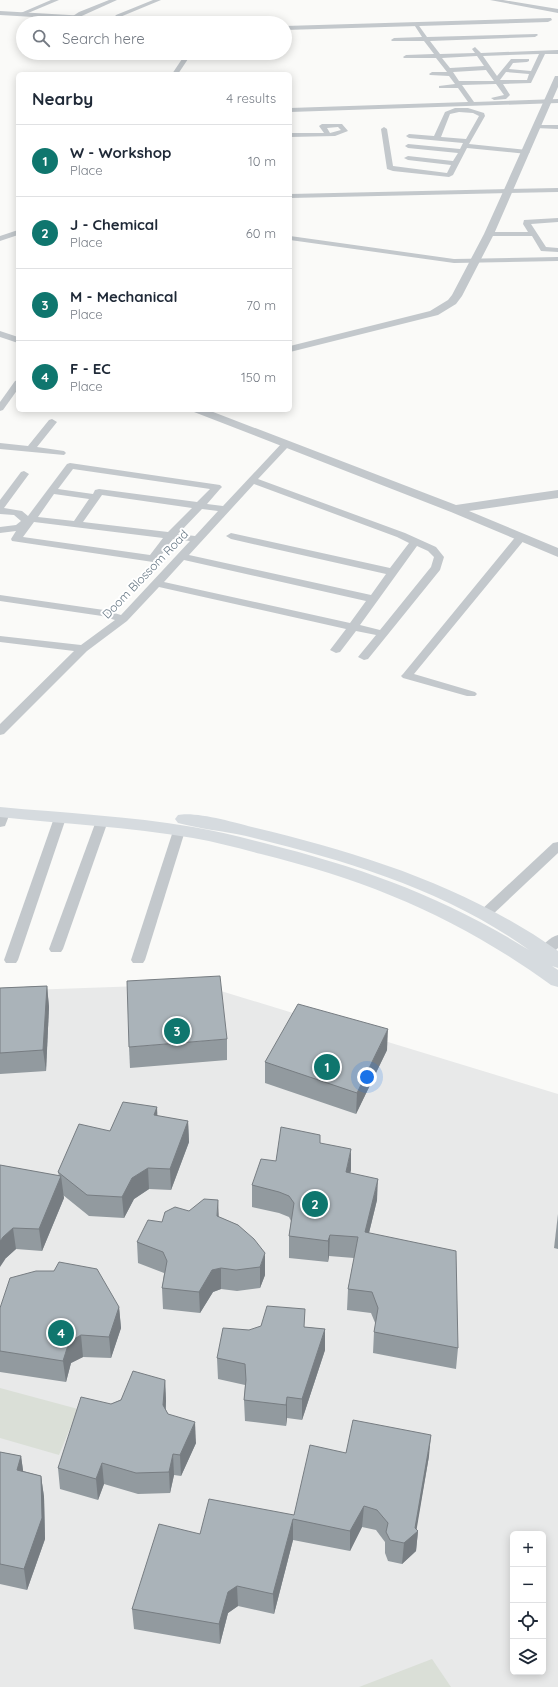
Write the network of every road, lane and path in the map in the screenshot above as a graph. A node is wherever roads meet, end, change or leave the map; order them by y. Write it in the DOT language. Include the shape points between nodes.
graph roads {
  1 [pos="56,0"];
  2 [pos="158,0"];
  3 [pos="493,0"];
  4 [pos="114,1"];
  5 [pos="126,4"];
  6 [pos="141,7"];
  7 [pos="558,11"];
  8 [pos="0,13"];
  9 [pos="19,15"];
  10 [pos="37,16"];
  11 [pos="76,16"];
  12 [pos="118,16"];
  13 [pos="558,20"];
  14 [pos="415,24"];
  15 [pos="292,28"];
  16 [pos="528,30"];
  17 [pos="498,31"];
  18 [pos="535,35"];
  19 [pos="502,36"];
  20 [pos="394,37"];
  21 [pos="466,38"];
  22 [pos="426,39"];
  23 [pos="525,41"];
  24 [pos="507,42"];
  25 [pos="477,52"];
  26 [pos="543,52"];
  27 [pos="558,52"];
  28 [pos="436,53"];
  29 [pos="406,58"];
  30 [pos="184,60"];
  31 [pos="539,61"];
  32 [pos="484,62"];
  33 [pos="443,63"];
  34 [pos="488,68"];
  35 [pos="504,70"];
  36 [pos="176,72"];
  37 [pos="450,73"];
  38 [pos="534,73"];
  39 [pos="432,74"];
  40 [pos="493,74"];
  41 [pos="558,80"];
  42 [pos="497,81"];
  43 [pos="441,87"];
  44 [pos="462,88"];
  45 [pos="470,101"];
  46 [pos="553,101"];
  47 [pos="292,110"];
  48 [pos="537,127"];
  49 [pos="558,127"];
  50 [pos="384,129"];
  51 [pos="328,134"];
  52 [pos="292,135"];
  53 [pos="409,136"];
  54 [pos="437,138"];
  55 [pos="408,146"];
  56 [pos="465,146"];
  57 [pos="527,152"];
  58 [pos="408,158"];
  59 [pos="456,163"];
  60 [pos="446,184"];
  61 [pos="558,190"];
  62 [pos="509,191"];
  63 [pos="292,196"];
  64 [pos="558,220"];
  65 [pos="16,233"];
  66 [pos="489,234"];
  67 [pos="532,234"];
  68 [pos="292,238"];
  69 [pos="0,239"];
  70 [pos="558,250"];
  71 [pos="558,259"];
  72 [pos="474,262"];
  73 [pos="0,334"];
  74 [pos="16,339"];
  75 [pos="292,348"];
  76 [pos="16,386"];
  77 [pos="0,408"];
  78 [pos="203,412"];
  79 [pos="52,422"];
  80 [pos="285,445"];
  81 [pos="0,446"];
  82 [pos="31,449"];
  83 [pos="62,453"];
  84 [pos="24,474"];
  85 [pos="251,480"];
  86 [pos="52,491"];
  87 [pos="558,494"];
  88 [pos="96,497"];
  89 [pos="199,505"];
  90 [pos="0,507"];
  91 [pos="225,509"];
  92 [pos="455,509"];
  93 [pos="0,511"];
  94 [pos="31,519"];
  95 [pos="77,524"];
  96 [pos="0,530"];
  97 [pos="169,536"];
  98 [pos="231,536"];
  99 [pos="521,537"];
  100 [pos="197,540"];
  101 [pos="415,542"];
  102 [pos="558,553"];
  103 [pos="181,556"];
  104 [pos="393,572"];
  105 [pos="156,583"];
  106 [pos="0,598"];
  107 [pos="373,599"];
  108 [pos="123,619"];
  109 [pos="352,627"];
  110 [pos="382,633"];
  111 [pos="0,638"];
  112 [pos="83,649"];
  113 [pos="336,650"];
  114 [pos="364,657"];
  115 [pos="471,694"];
  116 [pos="0,731"];
  117 [pos="1,812"];
  118 [pos="60,818"];
  119 [pos="102,822"];
  120 [pos="190,828"];
  121 [pos="558,846"];
  122 [pos="486,920"];
  123 [pos="56,949"];
  124 [pos="554,951"];
  125 [pos="11,960"];
  126 [pos="138,960"];
  127 [pos="558,980"];
  1 -- 9 [label="street"];
  2 -- 6 [label="street"];
  3 -- 7 [label="street"];
  4 -- 11 [label="street"];
  5 -- 6 [label="street"];
  6 -- 12 [label="street"];
  8 -- 9 [label="street"];
  9 -- 10 [label="street"];
  13 -- 14 [label="street"];
  14 -- 15 [label="street"];
  14 -- 22 [label="street"];
  16 -- 17 [label="street"];
  17 -- 19 [label="street"];
  17 -- 21 [label="street"];
  18 -- 19 [label="street"];
  19 -- 21 [label="street"];
  19 -- 24 [label="street"];
  20 -- 22 [label="street"];
  21 -- 22 [label="street"];
  21 -- 22 [label="street"];
  21 -- 24 [label="street"];
  21 -- 25 [label="street"];
  22 -- 28 [label="street"];
  22 -- 28 [label="street" via="399,49"];
  23 -- 24 [label="street"];
  25 -- 26 [label="street"];
  25 -- 28 [label="street"];
  25 -- 32 [label="street"];
  26 -- 27 [label="street"];
  26 -- 31 [label="street"];
  28 -- 29 [label="street"];
  28 -- 33 [label="street"];
  30 -- 36 [label="street"];
  31 -- 35 [label="street" via="511,61"];
  31 -- 38 [label="street"];
  32 -- 33 [label="street"];
  32 -- 34 [label="street"];
  33 -- 37 [label="street"];
  34 -- 37 [label="street"];
  34 -- 40 [label="street"];
  35 -- 38 [label="street"];
  35 -- 42 [label="street"];
  37 -- 39 [label="street"];
  37 -- 40 [label="street"];
  37 -- 44 [label="street"];
  38 -- 42 [label="street" via="527,83"];
  40 -- 42 [label="street"];
  41 -- 46 [label="street"];
  42 -- 44 [label="street"];
  42 -- 45 [label="street" via="500,90 508,95 504,98"];
  43 -- 44 [label="street"];
  44 -- 45 [label="street"];
  45 -- 46 [label="street"];
  45 -- 47 [label="street"];
  46 -- 48 [label="street"];
  48 -- 49 [label="street"];
  48 -- 57 [label="street"];
  50 -- 60 [label="street" via="390,167"];
  51 -- 52 [label="street"];
  53 -- 54 [label="street"];
  54 -- 56 [label="street"];
  54 -- 56 [label="street" via="447,113 481,113 482,116"];
  55 -- 56 [label="street"];
  56 -- 57 [label="street"];
  56 -- 59 [label="street"];
  57 -- 62 [label="street"];
  58 -- 59 [label="street"];
  59 -- 60 [label="street"];
  60 -- 62 [label="street"];
  60 -- 63 [label="street"];
  61 -- 62 [label="street"];
  62 -- 66 [label="street"];
  64 -- 67 [label="street" via="527,222"];
  65 -- 69 [label="street"];
  66 -- 67 [label="street"];
  66 -- 72 [label="street"];
  67 -- 70 [label="street" via="544,249"];
  68 -- 72 [label="street"];
  71 -- 72 [label="street"];
  72 -- 75 [label="street" via="452,302 440,310"];
  73 -- 74 [label="street"];
  76 -- 77 [label="street"];
  78 -- 80 [label="street"];
  79 -- 82 [label="street"];
  80 -- 85 [label="street, Doom Blossom Road"];
  80 -- 92 [label="street"];
  81 -- 82 [label="street"];
  82 -- 83 [label="street"];
  84 -- 90 [label="street"];
  85 -- 91 [label="street, Doom Blossom Road"];
  85 -- 101 [label="street"];
  86 -- 88 [label="street"];
  86 -- 89 [label="street" via="70,466 217,487"];
  86 -- 94 [label="street"];
  87 -- 92 [label="street"];
  88 -- 89 [label="street" via="99,492"];
  88 -- 95 [label="street"];
  89 -- 91 [label="street"];
  89 -- 97 [label="street"];
  91 -- 100 [label="street, Doom Blossom Road"];
  92 -- 99 [label="street"];
  93 -- 96 [label="street" via="22,514 26,521 19,528"];
  94 -- 95 [label="street"];
  94 -- 97 [label="street" via="16,539 154,559"];
  95 -- 97 [label="street"];
  97 -- 100 [label="street"];
  98 -- 104 [label="street"];
  99 -- 102 [label="street"];
  99 -- 115 [label="street" via="407,676"];
  100 -- 103 [label="street, Doom Blossom Road"];
  101 -- 104 [label="street"];
  101 -- 110 [label="street" via="436,553 439,557 436,568"];
  103 -- 105 [label="street, Doom Blossom Road"];
  103 -- 107 [label="street"];
  104 -- 107 [label="street"];
  105 -- 108 [label="street, Doom Blossom Road"];
  105 -- 109 [label="street"];
  106 -- 108 [label="street" via="104,613"];
  107 -- 109 [label="street"];
  108 -- 112 [label="street, Doom Blossom Road"];
  109 -- 110 [label="street"];
  109 -- 113 [label="street"];
  110 -- 114 [label="street"];
  111 -- 112 [label="street"];
  112 -- 116 [label="street, Doom Blossom Road"];
  117 -- 118 [label="main road"];
  117 -- 120 [label="main road" via="140,813"];
  118 -- 119 [label="main road"];
  118 -- 125 [label="street"];
  119 -- 120 [label="main road"];
  119 -- 123 [label="street"];
  120 -- 122 [label="main road" via="334,866"];
  120 -- 126 [label="street"];
  121 -- 122 [label="street"];
  122 -- 124 [label="main road"];
  122 -- 127 [label="main road" via="520,952"];
}
